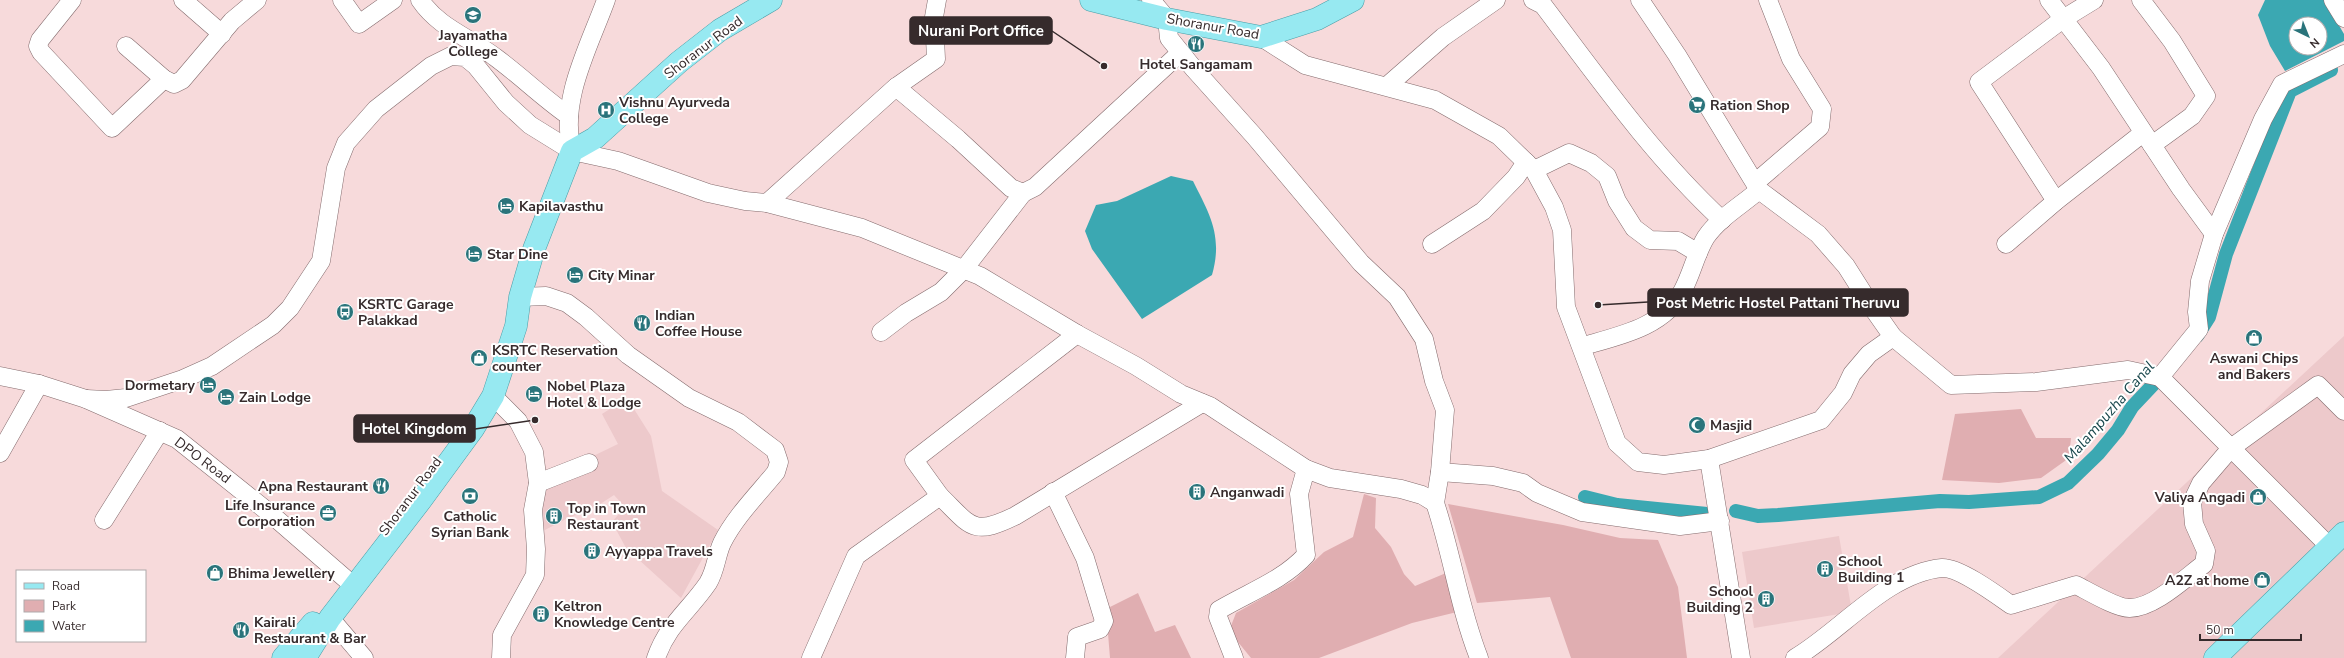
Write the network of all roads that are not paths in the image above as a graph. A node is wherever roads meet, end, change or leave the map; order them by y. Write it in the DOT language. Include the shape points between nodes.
graph roads {
  1 [pos="72,0"];
  2 [pos="183,0"];
  3 [pos="257,0"];
  4 [pos="342,0"];
  5 [pos="393,0"];
  6 [pos="420,0"];
  7 [pos="606,0"];
  8 [pos="771,0"];
  9 [pos="937,0"];
  10 [pos="1091,0"];
  11 [pos="1151,0"];
  12 [pos="1353,0"];
  13 [pos="1496,0"];
  14 [pos="1533,0"];
  15 [pos="1640,0"];
  16 [pos="1768,0"];
  17 [pos="2049,0"];
  18 [pos="2094,0"];
  19 [pos="2141,0"];
  20 [pos="2333,0"];
  21 [pos="2344,18"];
  22 [pos="1167,19"];
  23 [pos="2063,19"];
  24 [pos="222,34"];
  25 [pos="1261,37"];
  26 [pos="126,46"];
  27 [pos="1180,53"];
  28 [pos="2344,54"];
  29 [pos="164,79"];
  30 [pos="1387,86"];
  31 [pos="896,87"];
  32 [pos="576,135"];
  33 [pos="2147,139"];
  34 [pos="1530,166"];
  35 [pos="1757,186"];
  36 [pos="1023,193"];
  37 [pos="2056,201"];
  38 [pos="767,203"];
  39 [pos="1722,220"];
  40 [pos="2214,234"];
  41 [pos="1432,244"];
  42 [pos="2006,244"];
  43 [pos="1698,253"];
  44 [pos="964,269"];
  45 [pos="520,297"];
  46 [pos="881,332"];
  47 [pos="1076,334"];
  48 [pos="1893,337"];
  49 [pos="1583,346"];
  50 [pos="0,376"];
  51 [pos="2160,377"];
  52 [pos="40,384"];
  53 [pos="493,396"];
  54 [pos="86,399"];
  55 [pos="1202,403"];
  56 [pos="2344,411"];
  57 [pos="160,431"];
  58 [pos="2231,448"];
  59 [pos="0,452"];
  60 [pos="1709,459"];
  61 [pos="590,463"];
  62 [pos="1306,469"];
  63 [pos="1440,472"];
  64 [pos="538,483"];
  65 [pos="1053,492"];
  66 [pos="940,496"];
  67 [pos="1435,503"];
  68 [pos="104,520"];
  69 [pos="1720,521"];
  70 [pos="2340,537"];
  71 [pos="351,583"];
  72 [pos="330,618"];
  73 [pos="283,658"];
  74 [pos="305,658"];
  75 [pos="364,658"];
  76 [pos="500,658"];
  77 [pos="656,658"];
  78 [pos="811,658"];
  79 [pos="1075,658"];
  80 [pos="1234,658"];
  81 [pos="1478,658"];
  82 [pos="1741,658"];
  83 [pos="1795,658"];
  84 [pos="2215,658"];
  1 -- 29 [label="street" via="38,46 112,128"];
  2 -- 24 [label="street"];
  3 -- 24 [label="street" via="232,21"];
  4 -- 5 [label="street" via="359,24"];
  6 -- 32 [label="street" via="430,14 450,30 495,57 547,101"];
  7 -- 32 [label="street" via="573,91"];
  8 -- 32 [label="main road, Shoranur Road" via="720,30 685,58"];
  9 -- 31 [label="street" via="934,16 936,60"];
  10 -- 22 [label="main road, Shoranur Road"];
  11 -- 22 [label="street"];
  12 -- 25 [label="main road, Shoranur Road" via="1317,19"];
  13 -- 30 [label="street" via="1443,37"];
  14 -- 39 [label="street" via="1543,5 1666,162 1695,195"];
  15 -- 35 [label="street" via="1677,55"];
  16 -- 35 [label="street" via="1791,59 1822,109 1822,116 1820,127"];
  17 -- 23 [label="street"];
  18 -- 23 [label="street"];
  19 -- 33 [label="street" via="2172,41 2206,96 2192,116"];
  20 -- 21 [label="street"];
  22 -- 25 [label="main road, Shoranur Road"];
  22 -- 27 [label="street" via="1169,38"];
  23 -- 33 [label="street" via="2101,68"];
  23 -- 37 [label="street" via="1979,82"];
  24 -- 29 [label="street" via="182,80 174,84"];
  25 -- 30 [label="street" via="1305,65"];
  26 -- 29 [label="street"];
  27 -- 36 [label="street" via="1035,188"];
  27 -- 63 [label="street" via="1361,263 1397,297 1424,338 1434,381 1445,410"];
  28 -- 40 [label="street" via="2282,84 2263,119"];
  30 -- 34 [label="street" via="1435,100 1499,136"];
  31 -- 36 [label="street" via="1011,188"];
  31 -- 38 [label="street"];
  32 -- 38 [label="street" via="618,161 708,193"];
  32 -- 45 [label="main road, Shoranur Road" via="534,249"];
  32 -- 54 [label="street" via="530,125 506,103 476,66 465,57 451,56 431,66 376,109 346,143 336,168 321,261 290,308 273,325 212,366 183,379 126,398"];
  33 -- 37 [label="street"];
  33 -- 40 [label="street"];
  34 -- 41 [label="street" via="1483,212"];
  34 -- 43 [label="street" via="1569,153 1591,163 1607,176 1617,201 1634,228 1650,240 1678,241"];
  34 -- 49 [label="street" via="1554,208 1562,230 1566,307"];
  35 -- 39 [label="street"];
  35 -- 48 [label="street" via="1818,234 1846,266"];
  36 -- 44 [label="street"];
  37 -- 42 [label="street"];
  38 -- 44 [label="street" via="862,228 916,252"];
  39 -- 43 [label="street" via="1707,236"];
  40 -- 51 [label="street" via="2200,281 2197,312 2199,329"];
  43 -- 49 [label="street" via="1674,306 1630,333"];
  44 -- 46 [label="street" via="941,292"];
  44 -- 47 [label="street"];
  45 -- 53 [label="main road, Shoranur Road" via="516,326"];
  45 -- 71 [label="main road, Shoranur Road" via="485,390 465,424"];
  45 -- 77 [label="street" via="546,296 567,303 628,355 689,398 738,422 775,450 779,462 776,472 732,525 722,543 715,569 708,582 670,627"];
  47 -- 55 [label="street"];
  47 -- 66 [label="street" via="914,460"];
  48 -- 51 [label="street" via="1951,385 2036,382 2128,370"];
  48 -- 60 [label="street" via="1869,354 1821,420"];
  49 -- 60 [label="street" via="1617,442 1638,462 1664,465"];
  50 -- 52 [label="street, DPO Road"];
  51 -- 58 [label="street"];
  52 -- 54 [label="street, DPO Road"];
  52 -- 59 [label="street"];
  53 -- 64 [label="street" via="518,421 534,452"];
  53 -- 71 [label="main road, Shoranur Road" via="469,435"];
  54 -- 57 [label="street, DPO Road"];
  55 -- 62 [label="street"];
  55 -- 65 [label="street"];
  56 -- 58 [label="street" via="2318,385"];
  57 -- 68 [label="street"];
  57 -- 71 [label="street, DPO Road" via="177,439 204,460"];
  58 -- 70 [label="street"];
  58 -- 83 [label="street" via="2201,483 2192,502 2194,524 2206,551 2204,564 2155,600 2130,608 2107,600 2076,584 2011,606 1970,578 1943,568 1904,579"];
  60 -- 69 [label="street"];
  61 -- 64 [label="street"];
  62 -- 67 [label="street" via="1330,478 1401,489 1422,495"];
  62 -- 80 [label="street" via="1299,494 1306,555 1295,567 1220,610 1218,617"];
  63 -- 67 [label="street"];
  63 -- 69 [label="street" via="1493,476 1523,484 1537,493 1582,512 1680,526"];
  64 -- 76 [label="street" via="533,510 535,575 502,635"];
  65 -- 66 [label="street" via="1015,516 993,527 982,528 969,524"];
  65 -- 79 [label="street" via="1085,558 1104,621 1100,629 1077,637"];
  66 -- 78 [label="street" via="856,556"];
  67 -- 81 [label="street" via="1460,602"];
  69 -- 82 [label="street"];
  70 -- 84 [label="main road"];
  71 -- 72 [label="main road, Shoranur Road"];
  71 -- 73 [label="main road, Shoranur Road"];
  72 -- 74 [label="main road, Shoranur Road"];
  72 -- 75 [label="street"];
}
